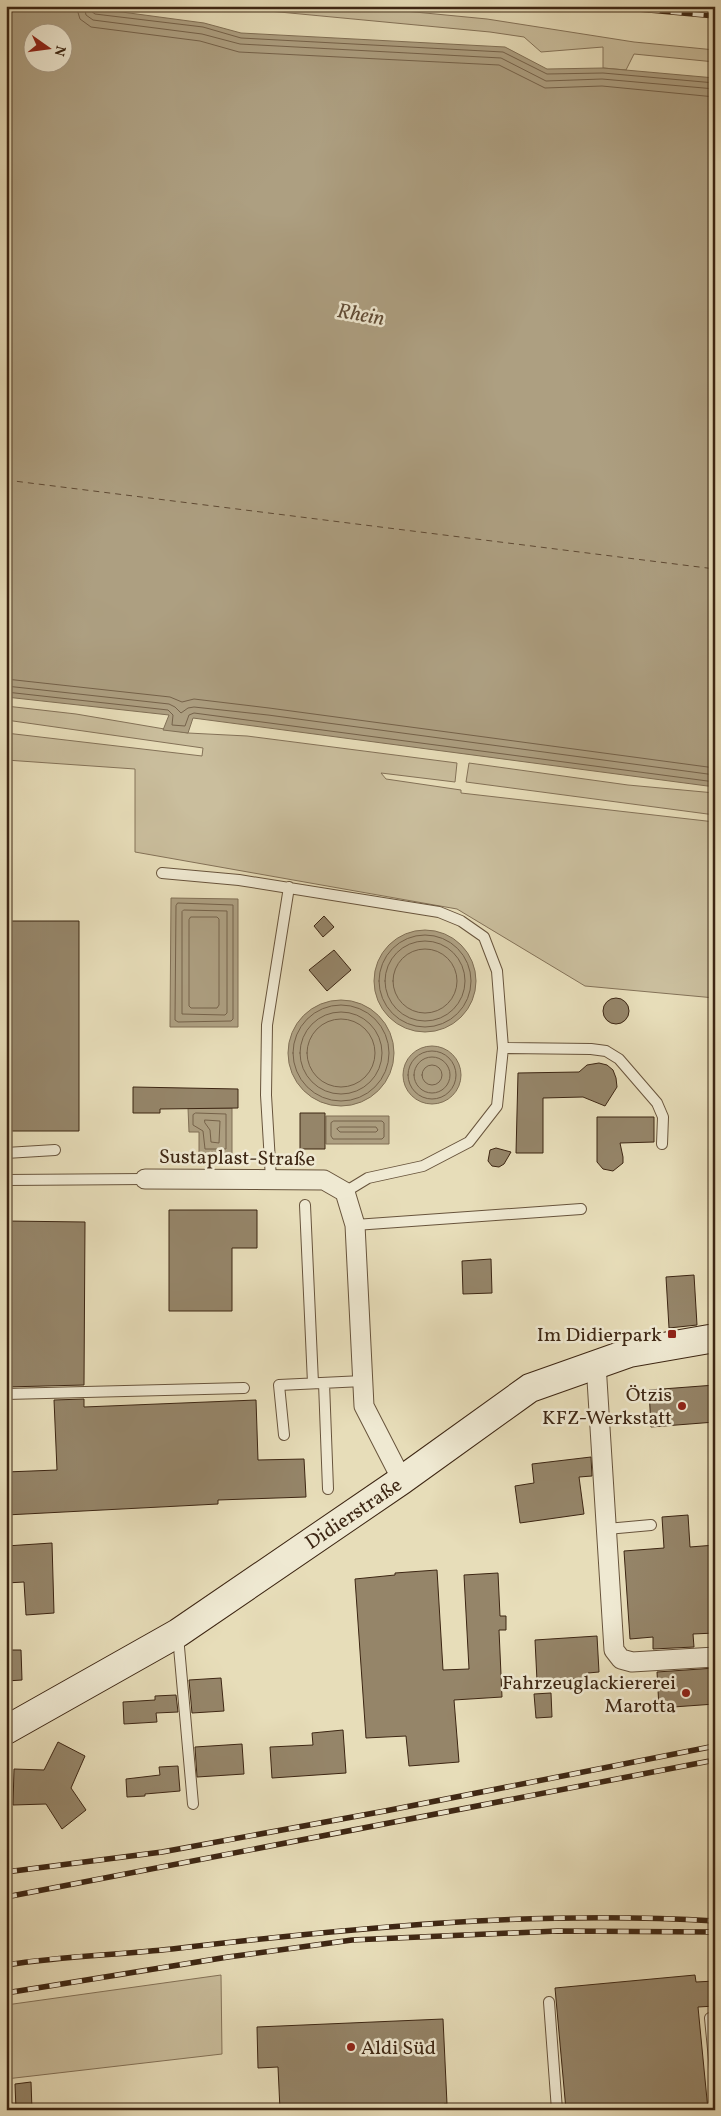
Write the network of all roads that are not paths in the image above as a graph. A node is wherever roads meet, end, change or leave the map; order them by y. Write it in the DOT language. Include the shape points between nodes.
graph roads {
  1 [pos="162,873"];
  2 [pos="288,887"];
  3 [pos="503,1048"];
  4 [pos="662,1144"];
  5 [pos="55,1150"];
  6 [pos="6,1153"];
  7 [pos="145,1179"];
  8 [pos="271,1179"];
  9 [pos="6,1180"];
  10 [pos="346,1192"];
  11 [pos="305,1205"];
  12 [pos="580,1210"];
  13 [pos="355,1225"];
  14 [pos="715,1338"];
  15 [pos="596,1364"];
  16 [pos="363,1381"];
  17 [pos="313,1383"];
  18 [pos="324,1383"];
  19 [pos="244,1388"];
  20 [pos="6,1394"];
  21 [pos="284,1435"];
  22 [pos="402,1480"];
  23 [pos="328,1489"];
  24 [pos="650,1525"];
  25 [pos="607,1529"];
  26 [pos="178,1633"];
  27 [pos="715,1657"];
  28 [pos="6,1730"];
  29 [pos="193,1804"];
  30 [pos="549,2002"];
  31 [pos="710,2018"];
  32 [pos="715,2070"];
  33 [pos="556,2110"];
  1 -- 2 [label="lane"];
  2 -- 3 [label="lane" via="439,912 461,921 484,937 497,971"];
  2 -- 8 [label="lane" via="267,1026 266,1095"];
  3 -- 4 [label="lane" via="606,1051 619,1059 656,1103 663,1117"];
  3 -- 10 [label="lane" via="497,1106 469,1142 423,1166 368,1178"];
  5 -- 6 [label="lane"];
  7 -- 8 [label="street, Sustaplast-Straße"];
  7 -- 9 [label="lane, Sustaplast-Straße"];
  8 -- 10 [label="street, Sustaplast-Straße" via="324,1180"];
  10 -- 13 [label="street"];
  11 -- 17 [label="lane"];
  12 -- 13 [label="lane"];
  13 -- 16 [label="street"];
  14 -- 15 [label="street, Didierstraße" via="629,1353"];
  15 -- 22 [label="street, Didierstraße" via="530,1388"];
  15 -- 25 [label="street"];
  16 -- 18 [label="lane"];
  16 -- 22 [label="street" via="364,1406"];
  17 -- 18 [label="lane"];
  17 -- 21 [label="lane" via="279,1385"];
  18 -- 23 [label="lane"];
  19 -- 20 [label="lane"];
  22 -- 26 [label="street, Didierstraße"];
  24 -- 25 [label="lane"];
  25 -- 27 [label="street" via="616,1656 632,1662"];
  26 -- 28 [label="street, Didierstraße"];
  26 -- 29 [label="lane"];
  30 -- 33 [label="lane"];
  31 -- 32 [label="lane"];
}
